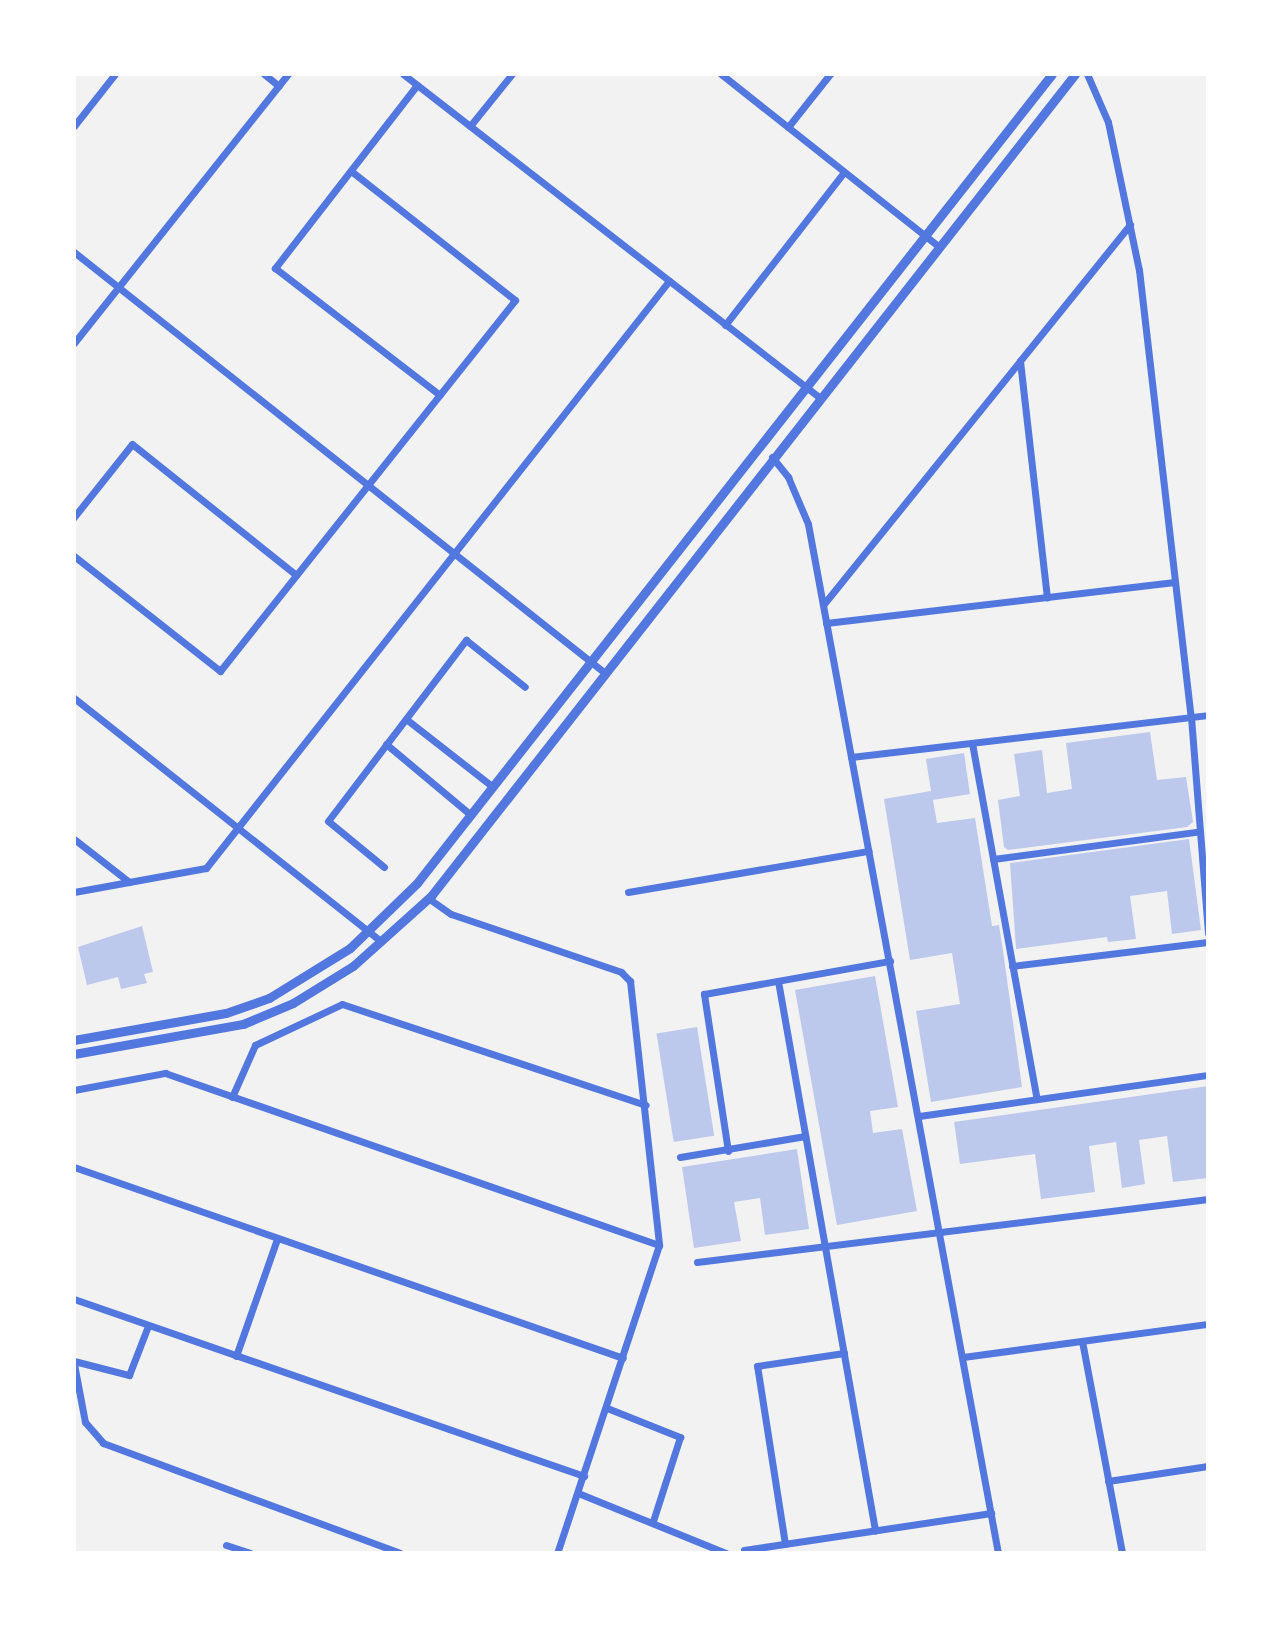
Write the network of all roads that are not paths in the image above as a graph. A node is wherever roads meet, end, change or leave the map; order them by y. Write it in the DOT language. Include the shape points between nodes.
graph roads {
  1 [pos="115,74"];
  2 [pos="264,74"];
  3 [pos="288,74"];
  4 [pos="403,74"];
  5 [pos="512,74"];
  6 [pos="721,74"];
  7 [pos="830,74"];
  8 [pos="1052,74"];
  9 [pos="1075,74"];
  10 [pos="1087,74"];
  11 [pos="417,85"];
  12 [pos="279,86"];
  13 [pos="74,126"];
  14 [pos="470,126"];
  15 [pos="788,127"];
  16 [pos="351,171"];
  17 [pos="844,172"];
  18 [pos="1130,225"];
  19 [pos="925,235"];
  20 [pos="937,245"];
  21 [pos="74,252"];
  22 [pos="669,281"];
  23 [pos="118,287"];
  24 [pos="725,325"];
  25 [pos="74,343"];
  26 [pos="1020,361"];
  27 [pos="805,387"];
  28 [pos="440,395"];
  29 [pos="819,397"];
  30 [pos="772,457"];
  31 [pos="368,485"];
  32 [pos="74,517"];
  33 [pos="454,554"];
  34 [pos="74,556"];
  35 [pos="296,575"];
  36 [pos="1175,582"];
  37 [pos="1047,597"];
  38 [pos="823,605"];
  39 [pos="826,623"];
  40 [pos="591,662"];
  41 [pos="605,673"];
  42 [pos="525,687"];
  43 [pos="74,698"];
  44 [pos="1208,715"];
  45 [pos="1191,717"];
  46 [pos="406,719"];
  47 [pos="972,743"];
  48 [pos="386,744"];
  49 [pos="851,757"];
  50 [pos="493,787"];
  51 [pos="471,815"];
  52 [pos="238,828"];
  53 [pos="1196,832"];
  54 [pos="74,839"];
  55 [pos="869,851"];
  56 [pos="993,859"];
  57 [pos="384,867"];
  58 [pos="129,882"];
  59 [pos="74,892"];
  60 [pos="628,892"];
  61 [pos="428,898"];
  62 [pos="368,931"];
  63 [pos="1208,933"];
  64 [pos="381,941"];
  65 [pos="1208,942"];
  66 [pos="890,961"];
  67 [pos="1012,966"];
  68 [pos="778,981"];
  69 [pos="74,1040"];
  70 [pos="74,1054"];
  71 [pos="1208,1075"];
  72 [pos="74,1090"];
  73 [pos="232,1097"];
  74 [pos="1037,1099"];
  75 [pos="646,1105"];
  76 [pos="919,1116"];
  77 [pos="805,1136"];
  78 [pos="728,1151"];
  79 [pos="680,1157"];
  80 [pos="74,1167"];
  81 [pos="1208,1199"];
  82 [pos="941,1232"];
  83 [pos="277,1239"];
  84 [pos="659,1245"];
  85 [pos="825,1246"];
  86 [pos="697,1262"];
  87 [pos="74,1299"];
  88 [pos="1208,1324"];
  89 [pos="148,1326"];
  90 [pos="1082,1341"];
  91 [pos="844,1353"];
  92 [pos="236,1356"];
  93 [pos="963,1357"];
  94 [pos="623,1358"];
  95 [pos="74,1362"];
  96 [pos="607,1408"];
  97 [pos="1208,1466"];
  98 [pos="584,1476"];
  99 [pos="1108,1481"];
  100 [pos="578,1493"];
  101 [pos="991,1513"];
  102 [pos="653,1521"];
  103 [pos="875,1530"];
  104 [pos="785,1544"];
  105 [pos="226,1545"];
  106 [pos="744,1550"];
  107 [pos="250,1553"];
  108 [pos="400,1553"];
  109 [pos="557,1553"];
  110 [pos="726,1553"];
  111 [pos="998,1553"];
  112 [pos="1122,1553"];
  1 -- 13 [label="street"];
  2 -- 12 [label="street"];
  3 -- 12 [label="street"];
  4 -- 11 [label="street"];
  5 -- 14 [label="street"];
  6 -- 15 [label="street"];
  7 -- 15 [label="street"];
  8 -- 19 [label="street"];
  9 -- 20 [label="street"];
  10 -- 18 [label="street" via="1108,122"];
  11 -- 14 [label="street"];
  11 -- 16 [label="street"];
  12 -- 23 [label="street"];
  14 -- 22 [label="street"];
  15 -- 17 [label="street"];
  16 -- 28 [label="street" via="515,300"];
  16 -- 28 [label="street" via="275,268"];
  17 -- 19 [label="street"];
  17 -- 24 [label="street"];
  18 -- 26 [label="street"];
  18 -- 36 [label="street"];
  19 -- 20 [label="street"];
  19 -- 27 [label="street"];
  20 -- 29 [label="street"];
  21 -- 23 [label="street"];
  22 -- 24 [label="street"];
  22 -- 33 [label="street"];
  23 -- 25 [label="street"];
  23 -- 31 [label="street"];
  24 -- 27 [label="street"];
  26 -- 37 [label="street"];
  26 -- 38 [label="street"];
  27 -- 29 [label="street"];
  27 -- 40 [label="street"];
  28 -- 31 [label="street"];
  29 -- 30 [label="street"];
  30 -- 38 [label="street" via="788,477 808,524"];
  30 -- 41 [label="street"];
  31 -- 33 [label="street"];
  31 -- 35 [label="street"];
  32 -- 35 [label="street" via="132,444"];
  33 -- 40 [label="street"];
  33 -- 52 [label="street"];
  34 -- 35 [label="street" via="220,671"];
  36 -- 37 [label="street"];
  36 -- 45 [label="street"];
  37 -- 39 [label="street"];
  38 -- 39 [label="street"];
  39 -- 49 [label="street"];
  40 -- 41 [label="street"];
  40 -- 50 [label="street"];
  41 -- 61 [label="street"];
  42 -- 46 [label="street" via="466,640"];
  43 -- 52 [label="street"];
  44 -- 45 [label="street"];
  45 -- 47 [label="street"];
  45 -- 53 [label="street"];
  46 -- 48 [label="street"];
  46 -- 50 [label="street"];
  47 -- 49 [label="street"];
  47 -- 56 [label="street"];
  48 -- 51 [label="street"];
  48 -- 57 [label="street" via="328,821"];
  49 -- 55 [label="street"];
  50 -- 51 [label="street"];
  51 -- 62 [label="street" via="417,883"];
  52 -- 58 [label="street" via="206,868"];
  52 -- 62 [label="street"];
  53 -- 56 [label="street"];
  53 -- 63 [label="street"];
  54 -- 58 [label="street"];
  55 -- 60 [label="street"];
  55 -- 66 [label="street"];
  56 -- 67 [label="street"];
  58 -- 59 [label="street"];
  61 -- 64 [label="street"];
  61 -- 75 [label="street" via="451,914 626,975"];
  62 -- 64 [label="street"];
  62 -- 69 [label="street" via="269,998 226,1013"];
  64 -- 70 [label="street" via="353,966 305,995 243,1024"];
  65 -- 67 [label="street"];
  66 -- 68 [label="street"];
  66 -- 76 [label="street"];
  67 -- 74 [label="street"];
  68 -- 77 [label="street"];
  68 -- 78 [label="street" via="704,994"];
  71 -- 74 [label="street"];
  72 -- 73 [label="street" via="165,1073"];
  73 -- 75 [label="street" via="255,1045 342,1004"];
  73 -- 84 [label="street"];
  74 -- 76 [label="street"];
  75 -- 84 [label="street"];
  76 -- 82 [label="street"];
  77 -- 78 [label="street"];
  77 -- 85 [label="street"];
  78 -- 79 [label="street"];
  80 -- 83 [label="street"];
  81 -- 82 [label="street"];
  82 -- 85 [label="street"];
  82 -- 93 [label="street"];
  83 -- 92 [label="street"];
  83 -- 94 [label="street"];
  84 -- 94 [label="street"];
  85 -- 86 [label="street"];
  85 -- 91 [label="street"];
  87 -- 89 [label="street"];
  88 -- 90 [label="street"];
  89 -- 92 [label="street"];
  89 -- 95 [label="street" via="129,1375"];
  90 -- 93 [label="street"];
  90 -- 99 [label="street"];
  91 -- 103 [label="street"];
  91 -- 104 [label="street" via="757,1366"];
  92 -- 98 [label="street"];
  93 -- 101 [label="street"];
  94 -- 96 [label="street"];
  95 -- 108 [label="street" via="85,1422 103,1443"];
  96 -- 98 [label="street"];
  96 -- 102 [label="street" via="680,1437"];
  97 -- 99 [label="street"];
  98 -- 100 [label="street"];
  99 -- 112 [label="street"];
  100 -- 102 [label="street"];
  100 -- 109 [label="street"];
  101 -- 103 [label="street"];
  101 -- 111 [label="street"];
  102 -- 110 [label="street"];
  103 -- 104 [label="street"];
  104 -- 106 [label="street"];
  105 -- 107 [label="street"];
}
